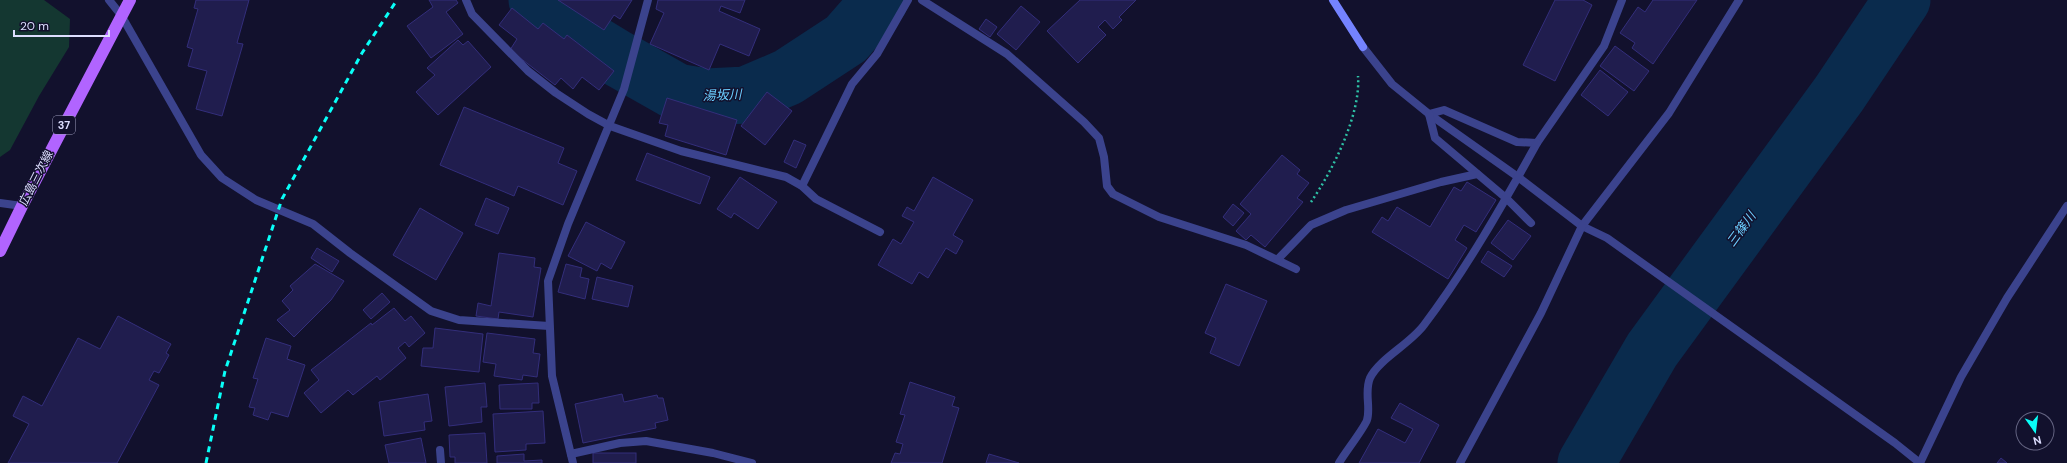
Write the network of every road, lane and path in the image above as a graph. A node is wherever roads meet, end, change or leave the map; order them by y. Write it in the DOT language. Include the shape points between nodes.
graph roads {
  1 [pos="108,0"];
  2 [pos="130,0"];
  3 [pos="466,0"];
  4 [pos="648,0"];
  5 [pos="908,0"];
  6 [pos="922,0"];
  7 [pos="1334,0"];
  8 [pos="1622,0"];
  9 [pos="1739,0"];
  10 [pos="121,15"];
  11 [pos="1364,47"];
  12 [pos="1429,114"];
  13 [pos="610,126"];
  14 [pos="1537,143"];
  15 [pos="1477,174"];
  16 [pos="1518,177"];
  17 [pos="802,186"];
  18 [pos="1506,198"];
  19 [pos="0,203"];
  20 [pos="22,206"];
  21 [pos="2067,206"];
  22 [pos="1531,223"];
  23 [pos="1311,225"];
  24 [pos="1582,226"];
  25 [pos="880,232"];
  26 [pos="0,251"];
  27 [pos="1278,259"];
  28 [pos="1296,269"];
  29 [pos="549,326"];
  30 [pos="440,450"];
  31 [pos="571,454"];
  32 [pos="441,463"];
  33 [pos="573,463"];
  34 [pos="752,463"];
  35 [pos="1339,463"];
  36 [pos="1460,463"];
  37 [pos="1920,463"];
  1 -- 10 [label="street"];
  2 -- 10 [label="main road, 広島三次線 / 37"];
  3 -- 13 [label="street" via="472,14 528,71 556,93"];
  4 -- 13 [label="street" via="624,89"];
  5 -- 17 [label="street" via="877,54 852,84"];
  6 -- 27 [label="street" via="1007,54 1084,122 1099,138 1107,186 1113,194 1159,217 1246,245"];
  7 -- 11 [label="street"];
  8 -- 14 [label="street" via="1604,46"];
  9 -- 24 [label="street" via="1669,113"];
  10 -- 20 [label="main road, 広島三次線 / 37"];
  10 -- 29 [label="street" via="201,155 222,178 256,200 313,224 431,311 459,320"];
  11 -- 12 [label="street" via="1392,84"];
  11 -- 23 [label="path" via="1352,54 1359,90 1357,103 1326,180 1309,205 1306,215"];
  12 -- 14 [label="street" via="1444,110 1517,142"];
  12 -- 15 [label="street" via="1435,138"];
  12 -- 16 [label="street"];
  13 -- 17 [label="street" via="681,151 786,177"];
  13 -- 29 [label="street" via="568,224 548,281"];
  14 -- 16 [label="street"];
  15 -- 18 [label="street"];
  15 -- 23 [label="street" via="1440,182 1346,210"];
  16 -- 18 [label="street"];
  16 -- 24 [label="street"];
  17 -- 25 [label="street" via="816,199"];
  18 -- 22 [label="street"];
  18 -- 35 [label="street" via="1447,294 1420,330 1384,362 1371,378 1367,391 1367,420"];
  19 -- 20 [label="street"];
  20 -- 26 [label="main road, 広島三次線 / 37"];
  21 -- 37 [label="street" via="2007,298 1961,377"];
  23 -- 27 [label="street"];
  24 -- 36 [label="street" via="1541,313"];
  24 -- 37 [label="street" via="1607,238"];
  27 -- 28 [label="street"];
  29 -- 31 [label="street" via="552,376"];
  30 -- 32 [label="street"];
  31 -- 33 [label="street"];
  31 -- 34 [label="street" via="620,443 646,441"];
}
